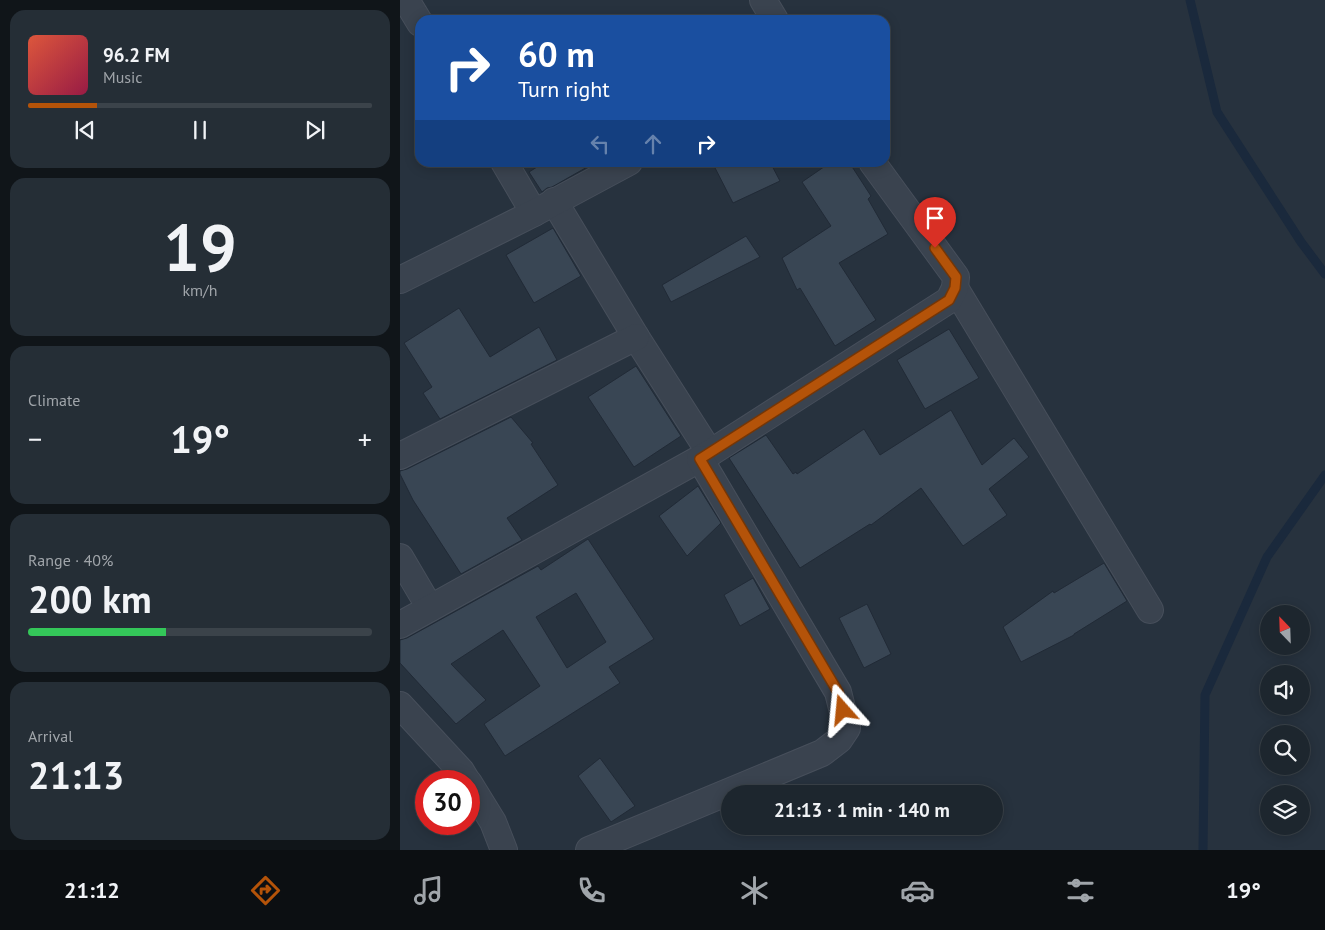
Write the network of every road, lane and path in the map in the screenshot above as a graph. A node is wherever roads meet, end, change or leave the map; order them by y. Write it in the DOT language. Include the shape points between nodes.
graph roads {
  1 [pos="406,0"];
  2 [pos="763,0"];
  3 [pos="415,15"];
  4 [pos="772,15"];
  5 [pos="508,167"];
  6 [pos="620,167"];
  7 [pos="876,167"];
  8 [pos="544,207"];
  9 [pos="400,280"];
  10 [pos="955,288"];
  11 [pos="636,337"];
  12 [pos="400,456"];
  13 [pos="705,456"];
  14 [pos="400,557"];
  15 [pos="430,608"];
  16 [pos="1150,610"];
  17 [pos="400,625"];
  18 [pos="400,705"];
  19 [pos="460,770"];
  20 [pos="480,801"];
  21 [pos="504,850"];
  22 [pos="589,850"];
  1 -- 3 [label="street"];
  2 -- 4 [label="street"];
  5 -- 8 [label="street"];
  6 -- 8 [label="street"];
  7 -- 10 [label="street" via="956,277"];
  8 -- 9 [label="street"];
  8 -- 11 [label="street"];
  10 -- 13 [label="street" via="949,300"];
  10 -- 16 [label="street"];
  11 -- 12 [label="street"];
  11 -- 13 [label="street"];
  13 -- 15 [label="street"];
  13 -- 22 [label="street" via="838,692 847,728 822,753"];
  14 -- 15 [label="street"];
  15 -- 17 [label="street"];
  18 -- 19 [label="street"];
  20 -- 21 [label="street"];
}
